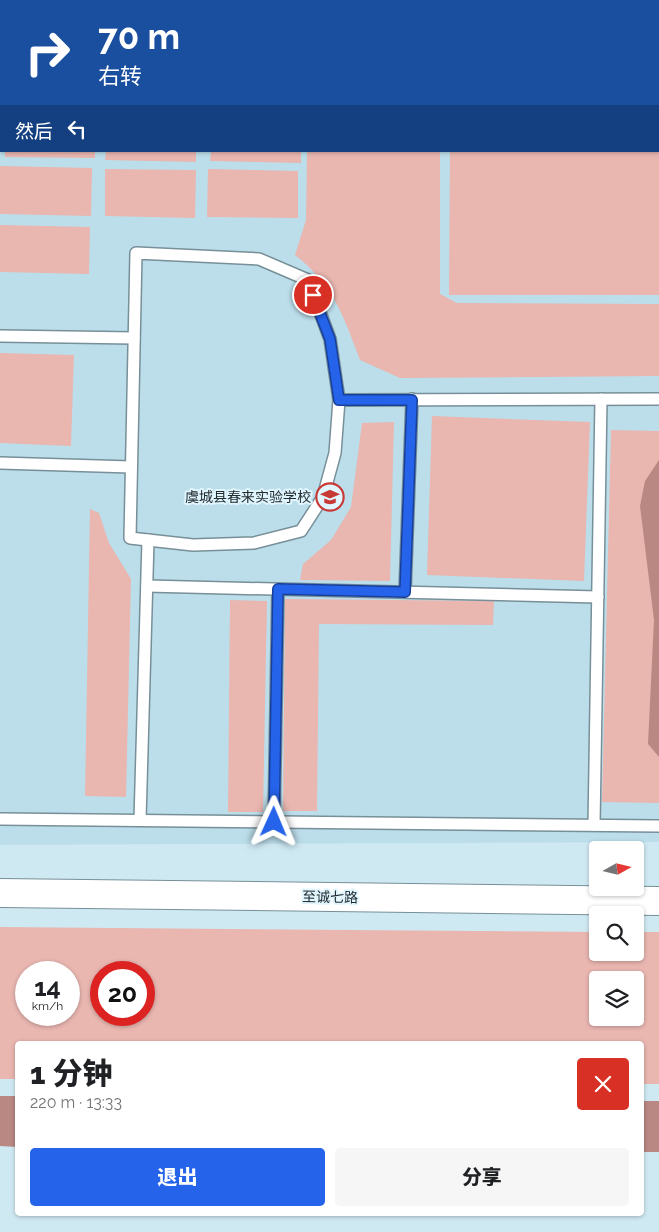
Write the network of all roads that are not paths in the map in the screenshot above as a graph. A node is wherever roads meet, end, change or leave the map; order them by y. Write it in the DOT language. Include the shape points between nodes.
graph roads {
  1 [pos="0,336"];
  2 [pos="134,338"];
  3 [pos="602,399"];
  4 [pos="659,399"];
  5 [pos="339,400"];
  6 [pos="412,400"];
  7 [pos="0,463"];
  8 [pos="131,467"];
  9 [pos="148,540"];
  10 [pos="147,586"];
  11 [pos="278,589"];
  12 [pos="405,592"];
  13 [pos="598,596"];
  14 [pos="0,819"];
  15 [pos="140,820"];
  16 [pos="274,822"];
  17 [pos="594,825"];
  18 [pos="659,826"];
  19 [pos="0,893"];
  20 [pos="659,901"];
  1 -- 2 [label="lane"];
  2 -- 5 [label="lane" via="136,253 259,259 308,280 330,339"];
  2 -- 8 [label="lane"];
  3 -- 4 [label="lane"];
  3 -- 6 [label="lane"];
  3 -- 13 [label="lane"];
  5 -- 6 [label="lane"];
  5 -- 9 [label="lane" via="335,453 323,497 301,531 254,543 193,545"];
  6 -- 12 [label="lane"];
  7 -- 8 [label="lane"];
  8 -- 9 [label="lane" via="130,538"];
  9 -- 10 [label="lane"];
  10 -- 11 [label="lane"];
  10 -- 15 [label="lane"];
  11 -- 12 [label="lane"];
  11 -- 16 [label="lane"];
  12 -- 13 [label="lane"];
  13 -- 17 [label="lane"];
  14 -- 15 [label="lane"];
  15 -- 16 [label="lane"];
  16 -- 17 [label="lane"];
  17 -- 18 [label="lane"];
  19 -- 20 [label="main road, 至诚七路"];
}
